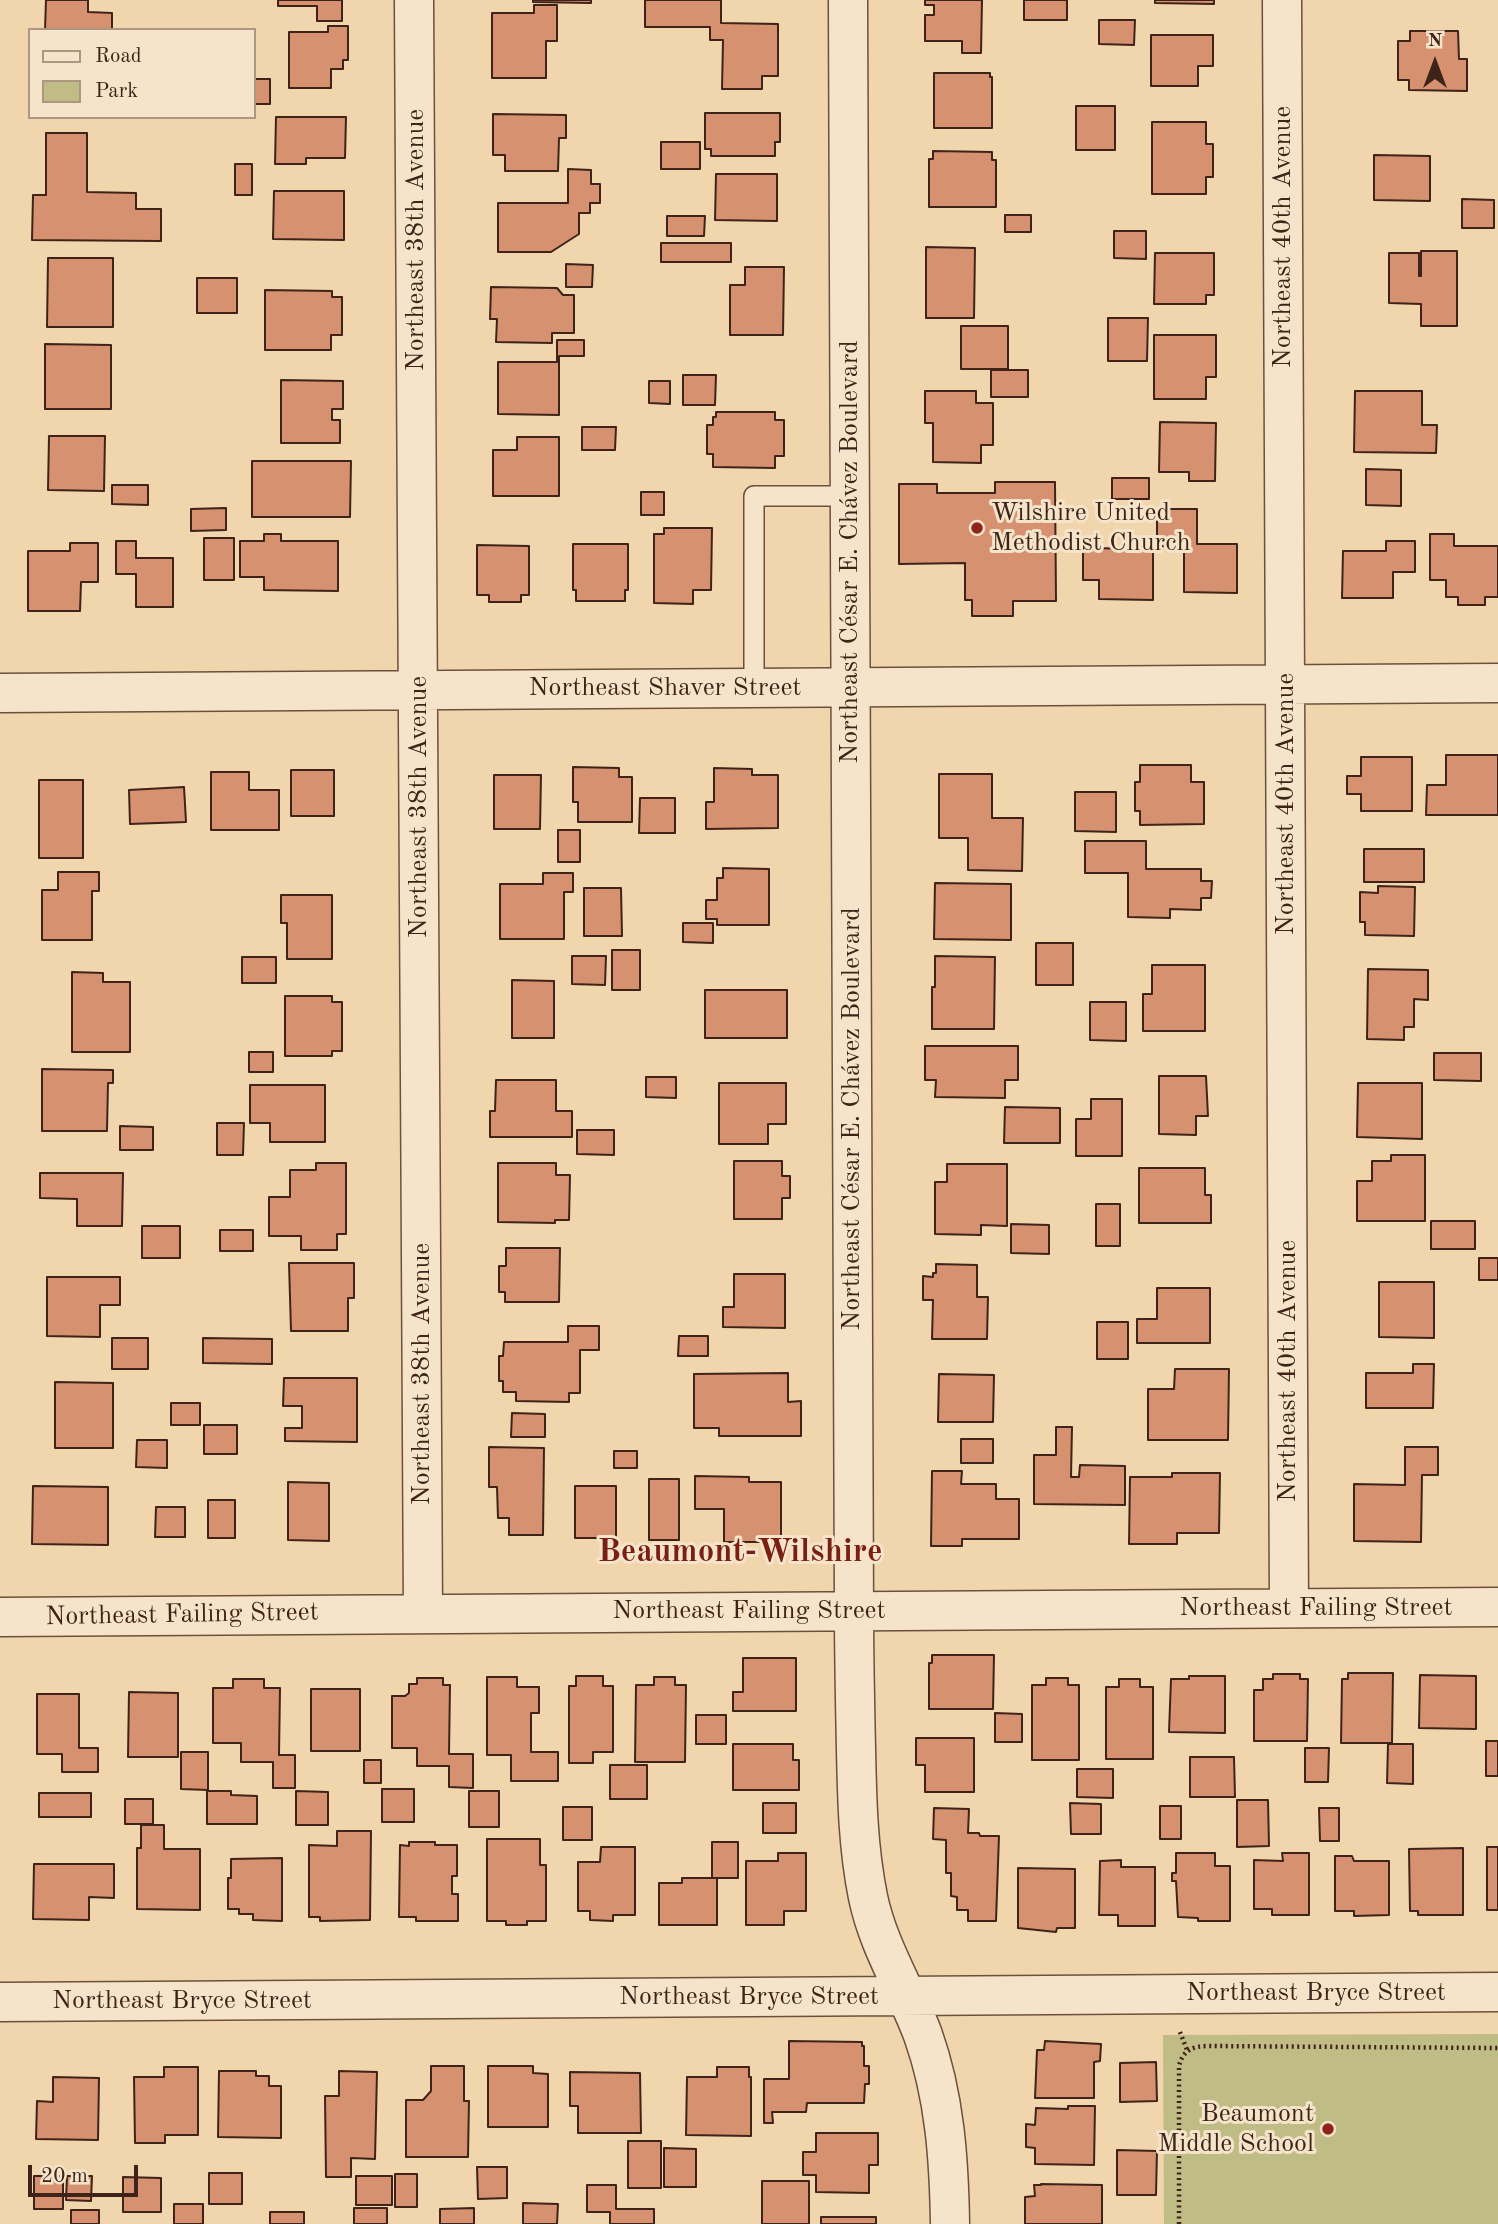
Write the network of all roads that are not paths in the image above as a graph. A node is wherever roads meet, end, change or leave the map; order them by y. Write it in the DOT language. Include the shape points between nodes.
graph roads {
  1 [pos="414,0"];
  2 [pos="848,0"];
  3 [pos="1282,0"];
  4 [pos="849,496"];
  5 [pos="1498,683"];
  6 [pos="1285,684"];
  7 [pos="850,686"];
  8 [pos="754,687"];
  9 [pos="419,689"];
  10 [pos="0,693"];
  11 [pos="1498,1607"];
  12 [pos="1289,1608"];
  13 [pos="854,1611"];
  14 [pos="422,1613"];
  15 [pos="0,1617"];
  16 [pos="1498,1992"];
  17 [pos="906,1996"];
  18 [pos="0,2002"];
  19 [pos="950,2224"];
  1 -- 9 [label="street, Northeast 38th Avenue"];
  2 -- 4 [label="street, Northeast César E. Chávez Boulevard"];
  3 -- 6 [label="street, Northeast 40th Avenue"];
  4 -- 7 [label="street, Northeast César E. Chávez Boulevard"];
  4 -- 8 [label="lane" via="754,496"];
  5 -- 6 [label="street, Northeast Shaver Street"];
  6 -- 7 [label="street, Northeast Shaver Street"];
  6 -- 12 [label="street, Northeast 40th Avenue"];
  7 -- 8 [label="street, Northeast Shaver Street"];
  7 -- 13 [label="street, Northeast César E. Chávez Boulevard"];
  8 -- 9 [label="street, Northeast Shaver Street"];
  9 -- 10 [label="street, Northeast Shaver Street"];
  9 -- 14 [label="street, Northeast 38th Avenue"];
  11 -- 12 [label="street, Northeast Failing Street"];
  12 -- 13 [label="street, Northeast Failing Street"];
  13 -- 14 [label="street, Northeast Failing Street"];
  13 -- 17 [label="street, Northeast César E. Chávez Boulevard" via="860,1850 869,1900"];
  14 -- 15 [label="street, Northeast Failing Street"];
  16 -- 17 [label="street, Northeast Bryce Street"];
  17 -- 18 [label="street, Northeast Bryce Street"];
  17 -- 19 [label="street, Northeast César E. Chávez Boulevard" via="923,2035 946,2126"];
}
